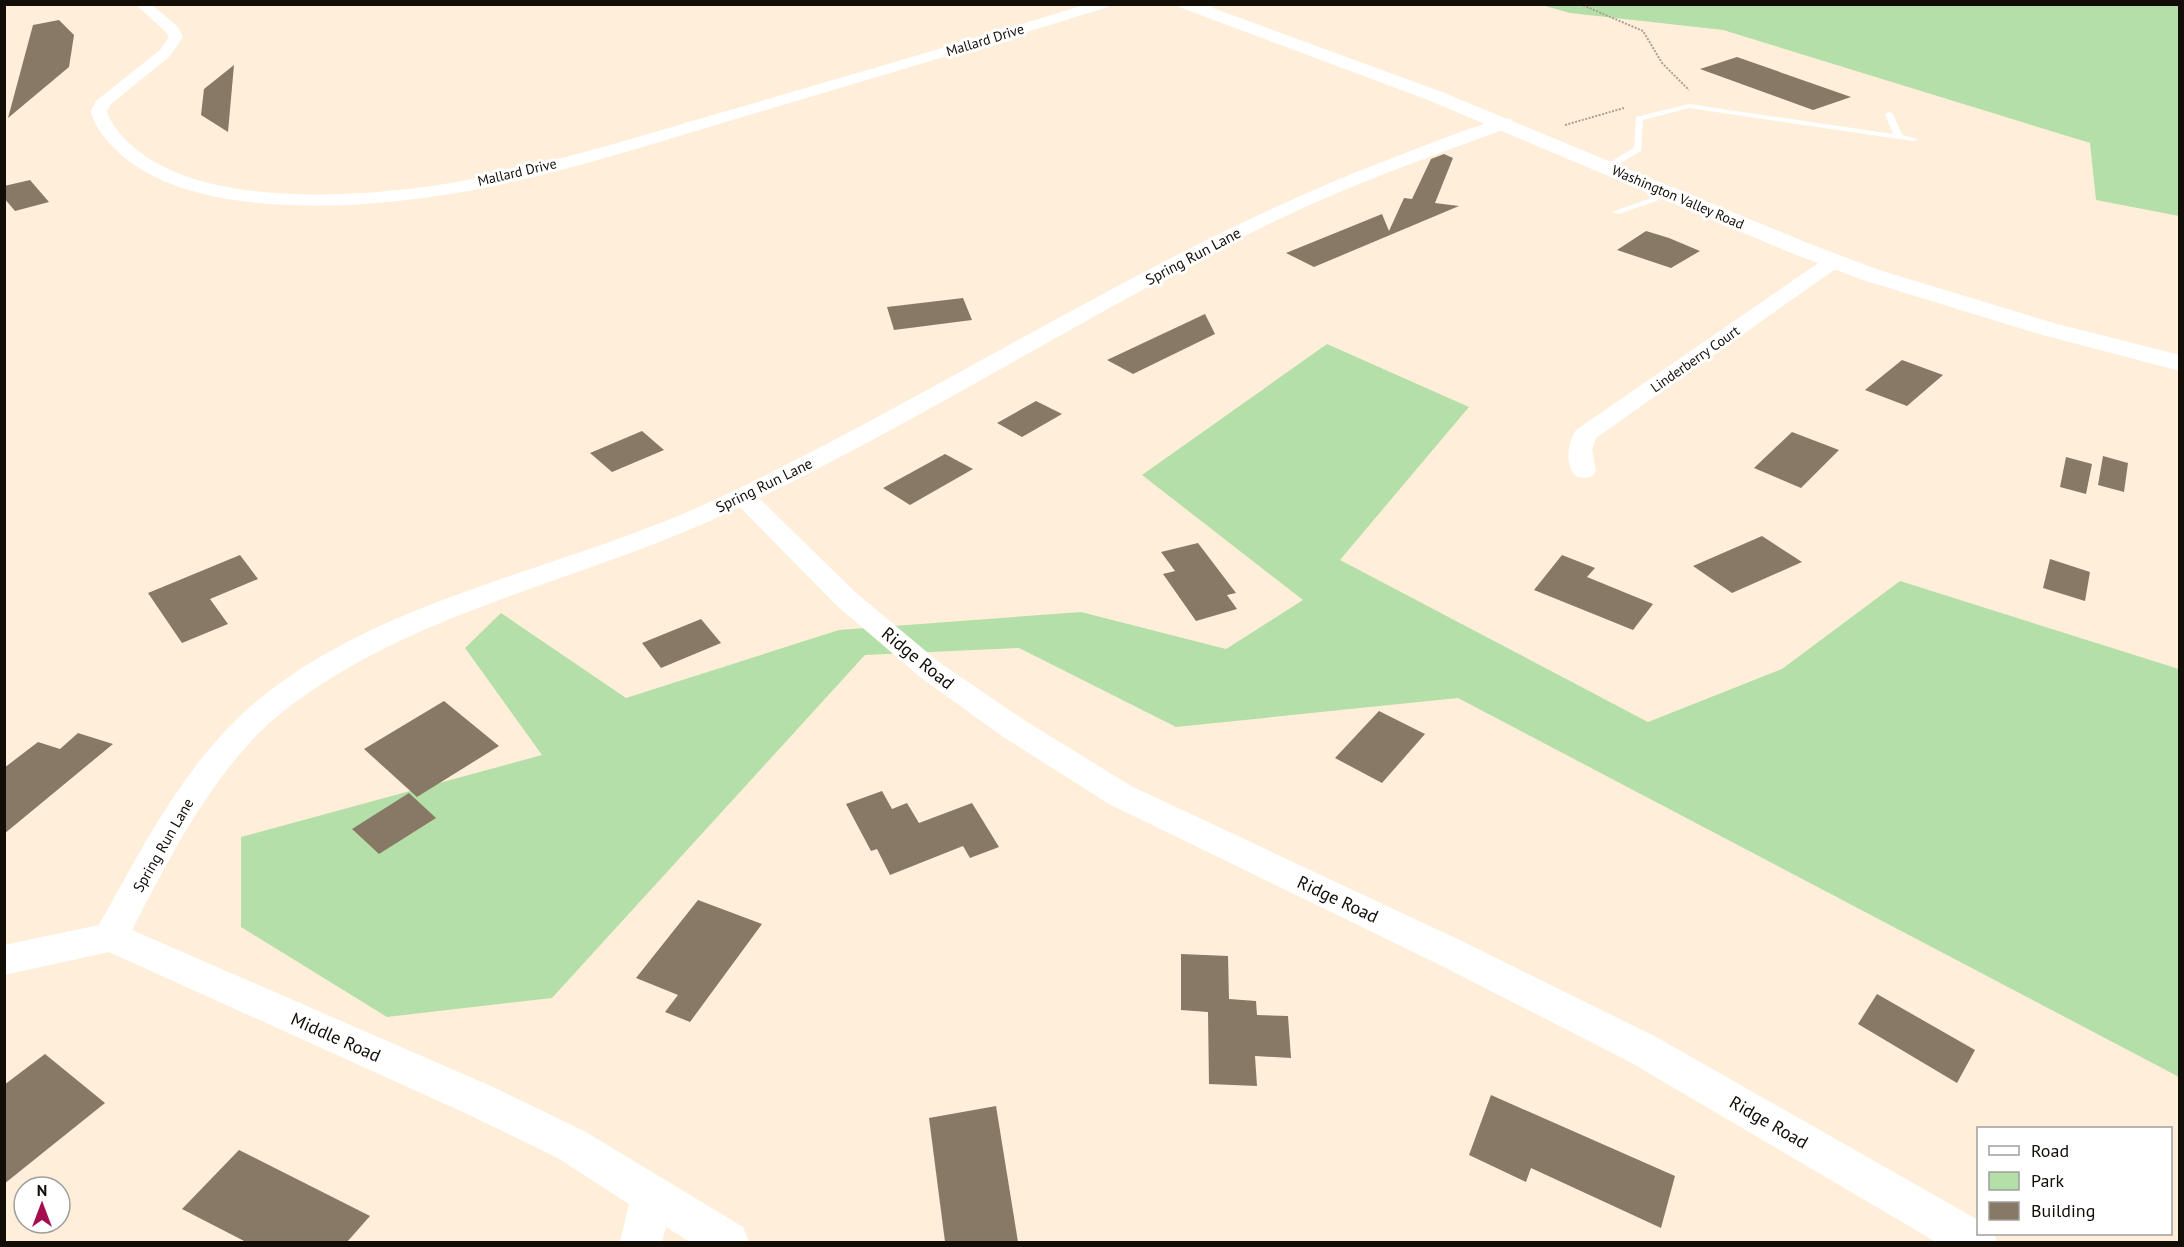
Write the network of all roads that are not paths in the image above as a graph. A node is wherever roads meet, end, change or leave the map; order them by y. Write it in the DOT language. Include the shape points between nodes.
graph roads {
  1 [pos="170,4"];
  2 [pos="1103,4"];
  3 [pos="1201,6"];
  4 [pos="145,7"];
  5 [pos="1889,114"];
  6 [pos="1506,123"];
  7 [pos="1899,137"];
  8 [pos="1914,139"];
  9 [pos="1608,167"];
  10 [pos="1672,194"];
  11 [pos="1616,212"];
  12 [pos="1834,261"];
  13 [pos="2180,363"];
  14 [pos="1584,471"];
  15 [pos="743,496"];
  16 [pos="111,937"];
  17 [pos="4,960"];
  18 [pos="652,1196"];
  19 [pos="641,1242"];
  20 [pos="728,1242"];
  21 [pos="1976,1242"];
  1 -- 4 [label="street"];
  2 -- 4 [label="street, Mallard Drive" via="884,71 527,171 422,192 312,200 254,197 180,182 138,161 102,125 99,111 104,101 165,52 176,37"];
  3 -- 6 [label="street, Washington Valley Road"];
  5 -- 7 [label="lane"];
  6 -- 9 [label="street, Washington Valley Road"];
  6 -- 15 [label="street, Spring Run Lane" via="1360,175 1252,224"];
  7 -- 8 [label="lane"];
  7 -- 9 [label="lane" via="1689,106 1639,119 1638,149"];
  9 -- 10 [label="street, Washington Valley Road"];
  10 -- 11 [label="lane"];
  10 -- 12 [label="street, Washington Valley Road"];
  12 -- 13 [label="street, Washington Valley Road" via="1933,295"];
  12 -- 14 [label="street, Linderberry Court" via="1585,435 1580,450"];
  15 -- 16 [label="street, Spring Run Lane" via="664,531 447,608 315,673 273,704 212,767 176,819"];
  15 -- 21 [label="street, Ridge Road" via="845,598 930,670 1120,795 1644,1050"];
  16 -- 17 [label="street"];
  16 -- 18 [label="street, Middle Road" via="480,1100 570,1144"];
  18 -- 19 [label="street"];
  18 -- 20 [label="street, Middle Road"];
}
